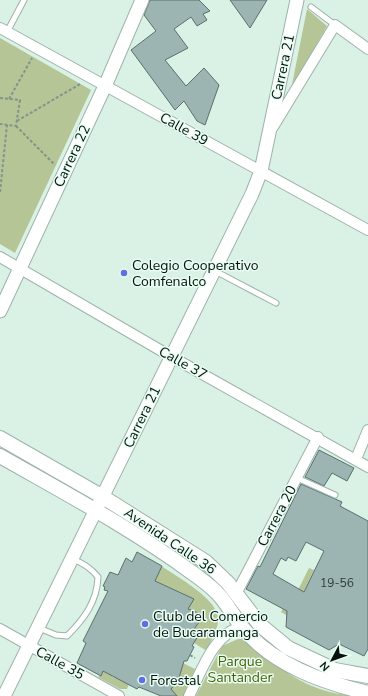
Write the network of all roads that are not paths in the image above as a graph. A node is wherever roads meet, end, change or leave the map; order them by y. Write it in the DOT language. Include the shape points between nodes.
graph roads {
  1 [pos="24,0"];
  2 [pos="142,0"];
  3 [pos="296,0"];
  4 [pos="311,6"];
  5 [pos="335,25"];
  6 [pos="4,30"];
  7 [pos="368,49"];
  8 [pos="105,86"];
  9 [pos="269,134"];
  10 [pos="261,172"];
  11 [pos="367,227"];
  12 [pos="0,257"];
  13 [pos="20,269"];
  14 [pos="214,271"];
  15 [pos="276,303"];
  16 [pos="0,311"];
  17 [pos="172,357"];
  18 [pos="368,430"];
  19 [pos="0,438"];
  20 [pos="318,438"];
  21 [pos="0,456"];
  22 [pos="356,459"];
  23 [pos="368,467"];
  24 [pos="297,478"];
  25 [pos="335,495"];
  26 [pos="103,497"];
  27 [pos="96,511"];
  28 [pos="72,559"];
  29 [pos="236,594"];
  30 [pos="242,627"];
  31 [pos="38,628"];
  32 [pos="0,630"];
  33 [pos="29,646"];
  34 [pos="368,676"];
  35 [pos="368,694"];
  36 [pos="4,696"];
  37 [pos="119,696"];
  38 [pos="188,696"];
  1 -- 6 [label="lane"];
  2 -- 8 [label="street, Carrera 22"];
  3 -- 9 [label="street, Carrera 21"];
  4 -- 5 [label="lane"];
  5 -- 7 [label="street"];
  5 -- 9 [label="street, Carrera 21"];
  6 -- 8 [label="street, Calle 39"];
  8 -- 10 [label="street, Calle 39"];
  8 -- 13 [label="street, Carrera 22"];
  9 -- 10 [label="street, Carrera 21"];
  10 -- 11 [label="street, Calle 39"];
  10 -- 14 [label="street, Carrera 21"];
  12 -- 13 [label="street, Calle 37"];
  13 -- 16 [label="street, Carrera 22"];
  13 -- 17 [label="street, Calle 37"];
  14 -- 15 [label="lane"];
  14 -- 17 [label="street, Carrera 21"];
  17 -- 20 [label="street, Calle 37"];
  17 -- 26 [label="street, Carrera 21"];
  18 -- 22 [label="street"];
  19 -- 26 [label="main road, Avenida Calle 36"];
  20 -- 22 [label="street, Calle 37"];
  20 -- 24 [label="street, Carrera 20"];
  21 -- 27 [label="main road, Avenida Calle 36"];
  22 -- 23 [label="street, Calle 37"];
  24 -- 25 [label="lane"];
  24 -- 29 [label="street, Carrera 20"];
  26 -- 27 [label="street, Carrera 21"];
  26 -- 29 [label="main road, Avenida Calle 36" via="206,562"];
  27 -- 28 [label="street, Carrera 21"];
  27 -- 30 [label="main road, Avenida Calle 36" via="200,579 219,595"];
  28 -- 31 [label="street, Carrera 21"];
  28 -- 31 [label="lane" via="91,568 98,577 97,591 87,613 67,636"];
  29 -- 34 [label="main road, Avenida Calle 36" via="260,625 288,648 336,670"];
  30 -- 35 [label="main road, Avenida Calle 36" via="272,654 296,668 326,682"];
  30 -- 38 [label="street" via="229,633 218,643"];
  31 -- 33 [label="street, Carrera 21"];
  32 -- 33 [label="street, Calle 35"];
  33 -- 36 [label="street, Carrera 21"];
  33 -- 37 [label="street, Calle 35"];
}
